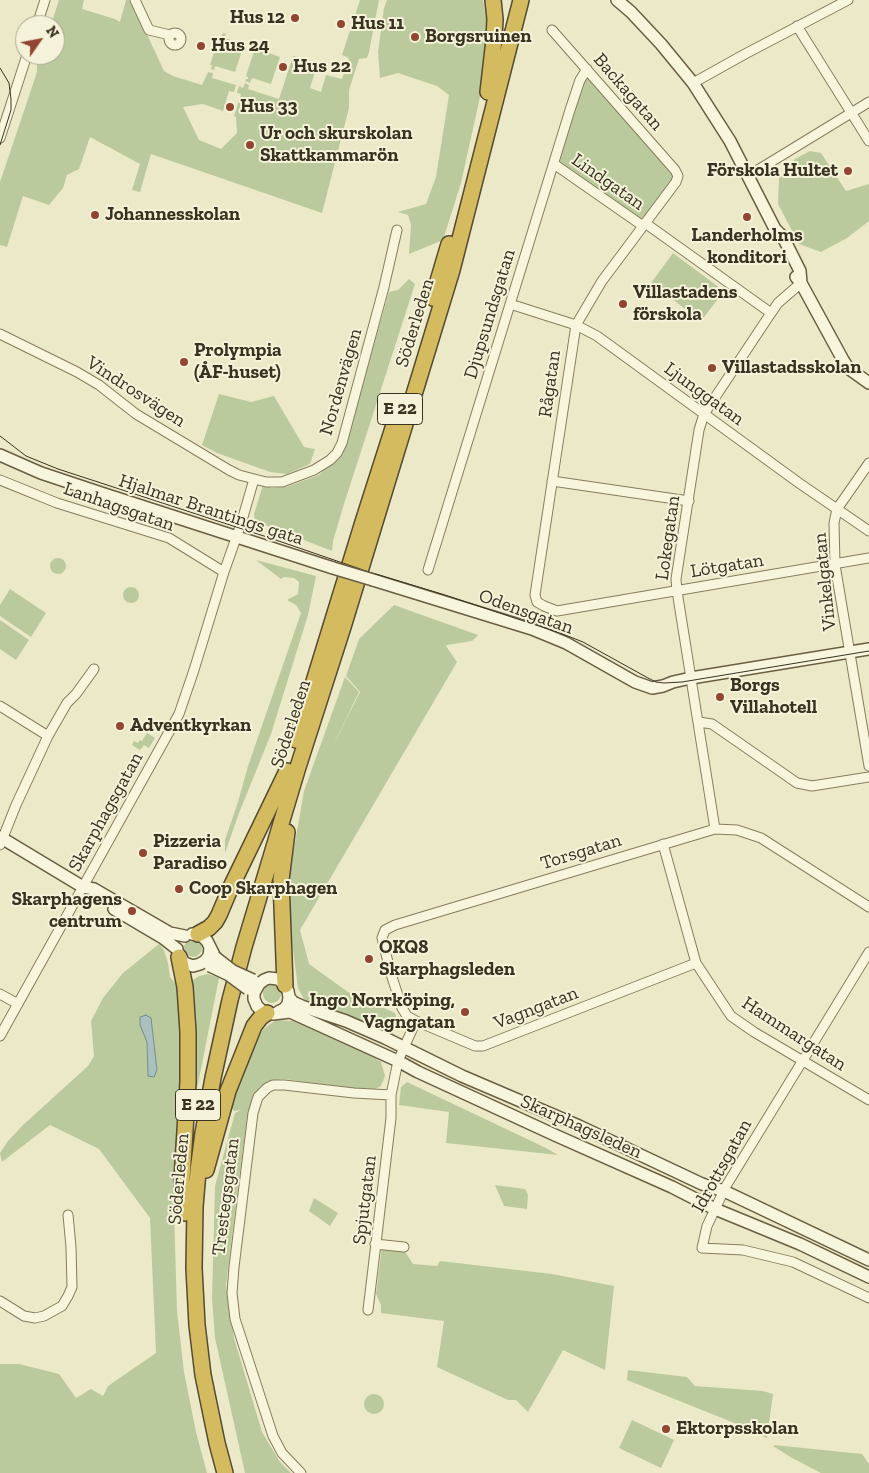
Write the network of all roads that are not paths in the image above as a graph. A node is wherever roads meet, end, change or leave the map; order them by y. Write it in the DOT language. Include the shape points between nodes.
graph roads {
  1 [pos="45,0"];
  2 [pos="135,0"];
  3 [pos="493,0"];
  4 [pos="510,0"];
  5 [pos="521,0"];
  6 [pos="617,0"];
  7 [pos="624,0"];
  8 [pos="848,0"];
  9 [pos="630,12"];
  10 [pos="40,15"];
  11 [pos="797,26"];
  12 [pos="552,30"];
  13 [pos="170,35"];
  14 [pos="24,65"];
  15 [pos="587,70"];
  16 [pos="693,83"];
  17 [pos="488,92"];
  18 [pos="869,102"];
  19 [pos="851,113"];
  20 [pos="0,138"];
  21 [pos="869,141"];
  22 [pos="554,164"];
  23 [pos="678,176"];
  24 [pos="748,176"];
  25 [pos="644,225"];
  26 [pos="397,230"];
  27 [pos="801,283"];
  28 [pos="510,304"];
  29 [pos="771,313"];
  30 [pos="576,324"];
  31 [pos="0,334"];
  32 [pos="869,383"];
  33 [pos="704,414"];
  34 [pos="0,455"];
  35 [pos="869,463"];
  36 [pos="254,479"];
  37 [pos="0,480"];
  38 [pos="552,481"];
  39 [pos="689,502"];
  40 [pos="837,509"];
  41 [pos="869,531"];
  42 [pos="237,537"];
  43 [pos="869,558"];
  44 [pos="835,565"];
  45 [pos="428,570"];
  46 [pos="224,572"];
  47 [pos="676,591"];
  48 [pos="414,593"];
  49 [pos="561,610"];
  50 [pos="869,649"];
  51 [pos="850,652"];
  52 [pos="94,668"];
  53 [pos="691,678"];
  54 [pos="0,706"];
  55 [pos="699,722"];
  56 [pos="48,736"];
  57 [pos="869,766"];
  58 [pos="292,769"];
  59 [pos="869,776"];
  60 [pos="715,829"];
  61 [pos="1,840"];
  62 [pos="663,844"];
  63 [pos="83,886"];
  64 [pos="869,907"];
  65 [pos="192,935"];
  66 [pos="869,952"];
  67 [pos="178,953"];
  68 [pos="209,959"];
  69 [pos="696,963"];
  70 [pos="255,987"];
  71 [pos="287,991"];
  72 [pos="0,994"];
  73 [pos="18,1004"];
  74 [pos="273,1013"];
  75 [pos="416,1021"];
  76 [pos="0,1036"];
  77 [pos="403,1047"];
  78 [pos="398,1061"];
  79 [pos="804,1061"];
  80 [pos="391,1095"];
  81 [pos="869,1100"];
  82 [pos="724,1191"];
  83 [pos="715,1209"];
  84 [pos="190,1210"];
  85 [pos="68,1215"];
  86 [pos="375,1244"];
  87 [pos="404,1247"];
  88 [pos="869,1260"];
  89 [pos="869,1277"];
  90 [pos="869,1298"];
  91 [pos="0,1301"];
  92 [pos="368,1310"];
  93 [pos="38,1317"];
  94 [pos="39,1328"];
  95 [pos="216,1473"];
  96 [pos="225,1473"];
  97 [pos="301,1473"];
  1 -- 10 [label="street"];
  2 -- 13 [label="street" via="149,30"];
  3 -- 17 [label="highway, E 22" via="494,40"];
  4 -- 17 [label="highway, Söderleden" via="507,24"];
  5 -- 58 [label="highway, Söderleden / E 22" via="452,270 343,626"];
  6 -- 9 [label="street"];
  7 -- 9 [label="street"];
  8 -- 11 [label="street"];
  9 -- 16 [label="street"];
  11 -- 16 [label="street"];
  11 -- 19 [label="street"];
  12 -- 15 [label="street, Backagatan"];
  14 -- 20 [label="street"];
  15 -- 22 [label="street, Djupsundsgatan" via="580,80"];
  15 -- 23 [label="street, Backagatan"];
  16 -- 24 [label="street"];
  17 -- 58 [label="highway, Söderleden / E 22" via="469,173"];
  18 -- 19 [label="street"];
  19 -- 21 [label="street"];
  19 -- 24 [label="street"];
  22 -- 25 [label="street, Lindgatan"];
  22 -- 28 [label="street, Djupsundsgatan"];
  23 -- 25 [label="street, Rågatan"];
  24 -- 27 [label="street"];
  25 -- 29 [label="street, Lindgatan"];
  25 -- 30 [label="street, Rågatan" via="602,281"];
  26 -- 36 [label="street, Nordenvägen" via="364,363 337,453 314,470 292,479 274,483"];
  27 -- 29 [label="street, Lokegatan"];
  27 -- 32 [label="street" via="848,368"];
  28 -- 30 [label="street, Ljunggatan"];
  28 -- 45 [label="street, Djupsundsgatan"];
  29 -- 33 [label="street, Lokegatan"];
  30 -- 33 [label="street, Ljunggatan"];
  30 -- 38 [label="street, Rågatan"];
  31 -- 36 [label="street, Vindrosvägen" via="77,372 147,421 228,470"];
  33 -- 39 [label="street, Lokegatan" via="698,430"];
  33 -- 40 [label="street, Ljunggatan"];
  34 -- 42 [label="street, Hjalmar Brantings gata" via="41,473"];
  35 -- 40 [label="street, Vinkelgatan"];
  36 -- 42 [label="street"];
  37 -- 46 [label="street, Lanhagsgatan" via="57,503 169,538"];
  38 -- 39 [label="street"];
  38 -- 49 [label="street, Rågatan" via="535,595 537,602"];
  39 -- 47 [label="street, Lokegatan"];
  40 -- 41 [label="street, Ljunggatan"];
  40 -- 44 [label="street, Vinkelgatan"];
  42 -- 46 [label="street, Skarphagsgatan"];
  42 -- 48 [label="street, Hjalmar Brantings gata, bridge"];
  43 -- 44 [label="street, Lötgatan"];
  44 -- 47 [label="street, Lötgatan"];
  44 -- 51 [label="street, Vinkelgatan"];
  46 -- 63 [label="street, Skarphagsgatan" via="178,714"];
  47 -- 49 [label="street, Lötgatan"];
  47 -- 53 [label="street, Lokegatan"];
  48 -- 53 [label="street, Odensgatan" via="532,629 566,643 622,675 673,682"];
  50 -- 51 [label="street, Odensgatan"];
  51 -- 53 [label="street, Odensgatan"];
  51 -- 57 [label="street, Vinkelgatan"];
  52 -- 56 [label="street"];
  53 -- 55 [label="street, Lokegatan"];
  54 -- 56 [label="street"];
  55 -- 59 [label="street" via="712,724 796,783 812,786"];
  55 -- 60 [label="street, Lokegatan"];
  56 -- 61 [label="street"];
  58 -- 65 [label="highway" via="215,922"];
  58 -- 71 [label="highway" via="281,880"];
  58 -- 84 [label="highway, Söderleden / E 22" via="220,998 191,1148"];
  60 -- 62 [label="street, Torsgatan"];
  60 -- 64 [label="street, Torsgatan" via="737,830 761,838"];
  61 -- 63 [label="street"];
  62 -- 69 [label="street, Hammargatan"];
  62 -- 75 [label="street, Torsgatan" via="385,930 382,938 402,1008"];
  63 -- 65 [label="street" via="170,932"];
  63 -- 67 [label="street" via="90,895 163,938"];
  63 -- 73 [label="street, Skarphagsgatan"];
  65 -- 67 [label="street" via="179,942"];
  65 -- 68 [label="street" via="207,941"];
  66 -- 79 [label="street, Idrottsgatan"];
  67 -- 68 [label="street" via="189,965"];
  67 -- 84 [label="highway" via="185,987 188,1032 182,1179"];
  68 -- 70 [label="street, bridge" via="224,965"];
  69 -- 75 [label="street, Vagngatan" via="483,1046"];
  69 -- 79 [label="street, Hammargatan" via="731,1016"];
  70 -- 71 [label="street" via="269,978 278,979"];
  70 -- 74 [label="street" via="257,1006 262,1011"];
  71 -- 74 [label="street" via="288,1004"];
  71 -- 77 [label="street, Skarphagsleden" via="293,1002"];
  72 -- 73 [label="street"];
  73 -- 76 [label="street, Skarphagsgatan"];
  74 -- 78 [label="street, Skarphagsleden" via="290,1012"];
  74 -- 84 [label="highway" via="261,1017 254,1026 228,1091"];
  75 -- 77 [label="street"];
  77 -- 78 [label="street"];
  77 -- 82 [label="street, Skarphagsleden" via="702,1184"];
  78 -- 80 [label="street"];
  78 -- 83 [label="street, Skarphagsleden" via="672,1186"];
  79 -- 81 [label="street, Hammargatan"];
  79 -- 82 [label="street, Idrottsgatan"];
  80 -- 86 [label="street, Spjutgatan"];
  80 -- 97 [label="street, Trestegsgatan" via="273,1085 258,1097 253,1113 232,1293 235,1320 273,1436 282,1453"];
  82 -- 83 [label="street, Idrottsgatan"];
  82 -- 88 [label="street, Skarphagsleden"];
  83 -- 89 [label="street, Skarphagsleden"];
  83 -- 90 [label="street, Idrottsgatan" via="702,1248 743,1250 792,1262"];
  84 -- 95 [label="highway, Söderleden / E 22" via="186,1309 198,1404"];
  84 -- 96 [label="highway, Söderleden / E 22" via="203,1375"];
  85 -- 93 [label="street" via="72,1287 62,1306"];
  86 -- 87 [label="street"];
  86 -- 92 [label="street, Spjutgatan"];
  91 -- 93 [label="street" via="24,1316"];
  93 -- 94 [label="street"];
}
